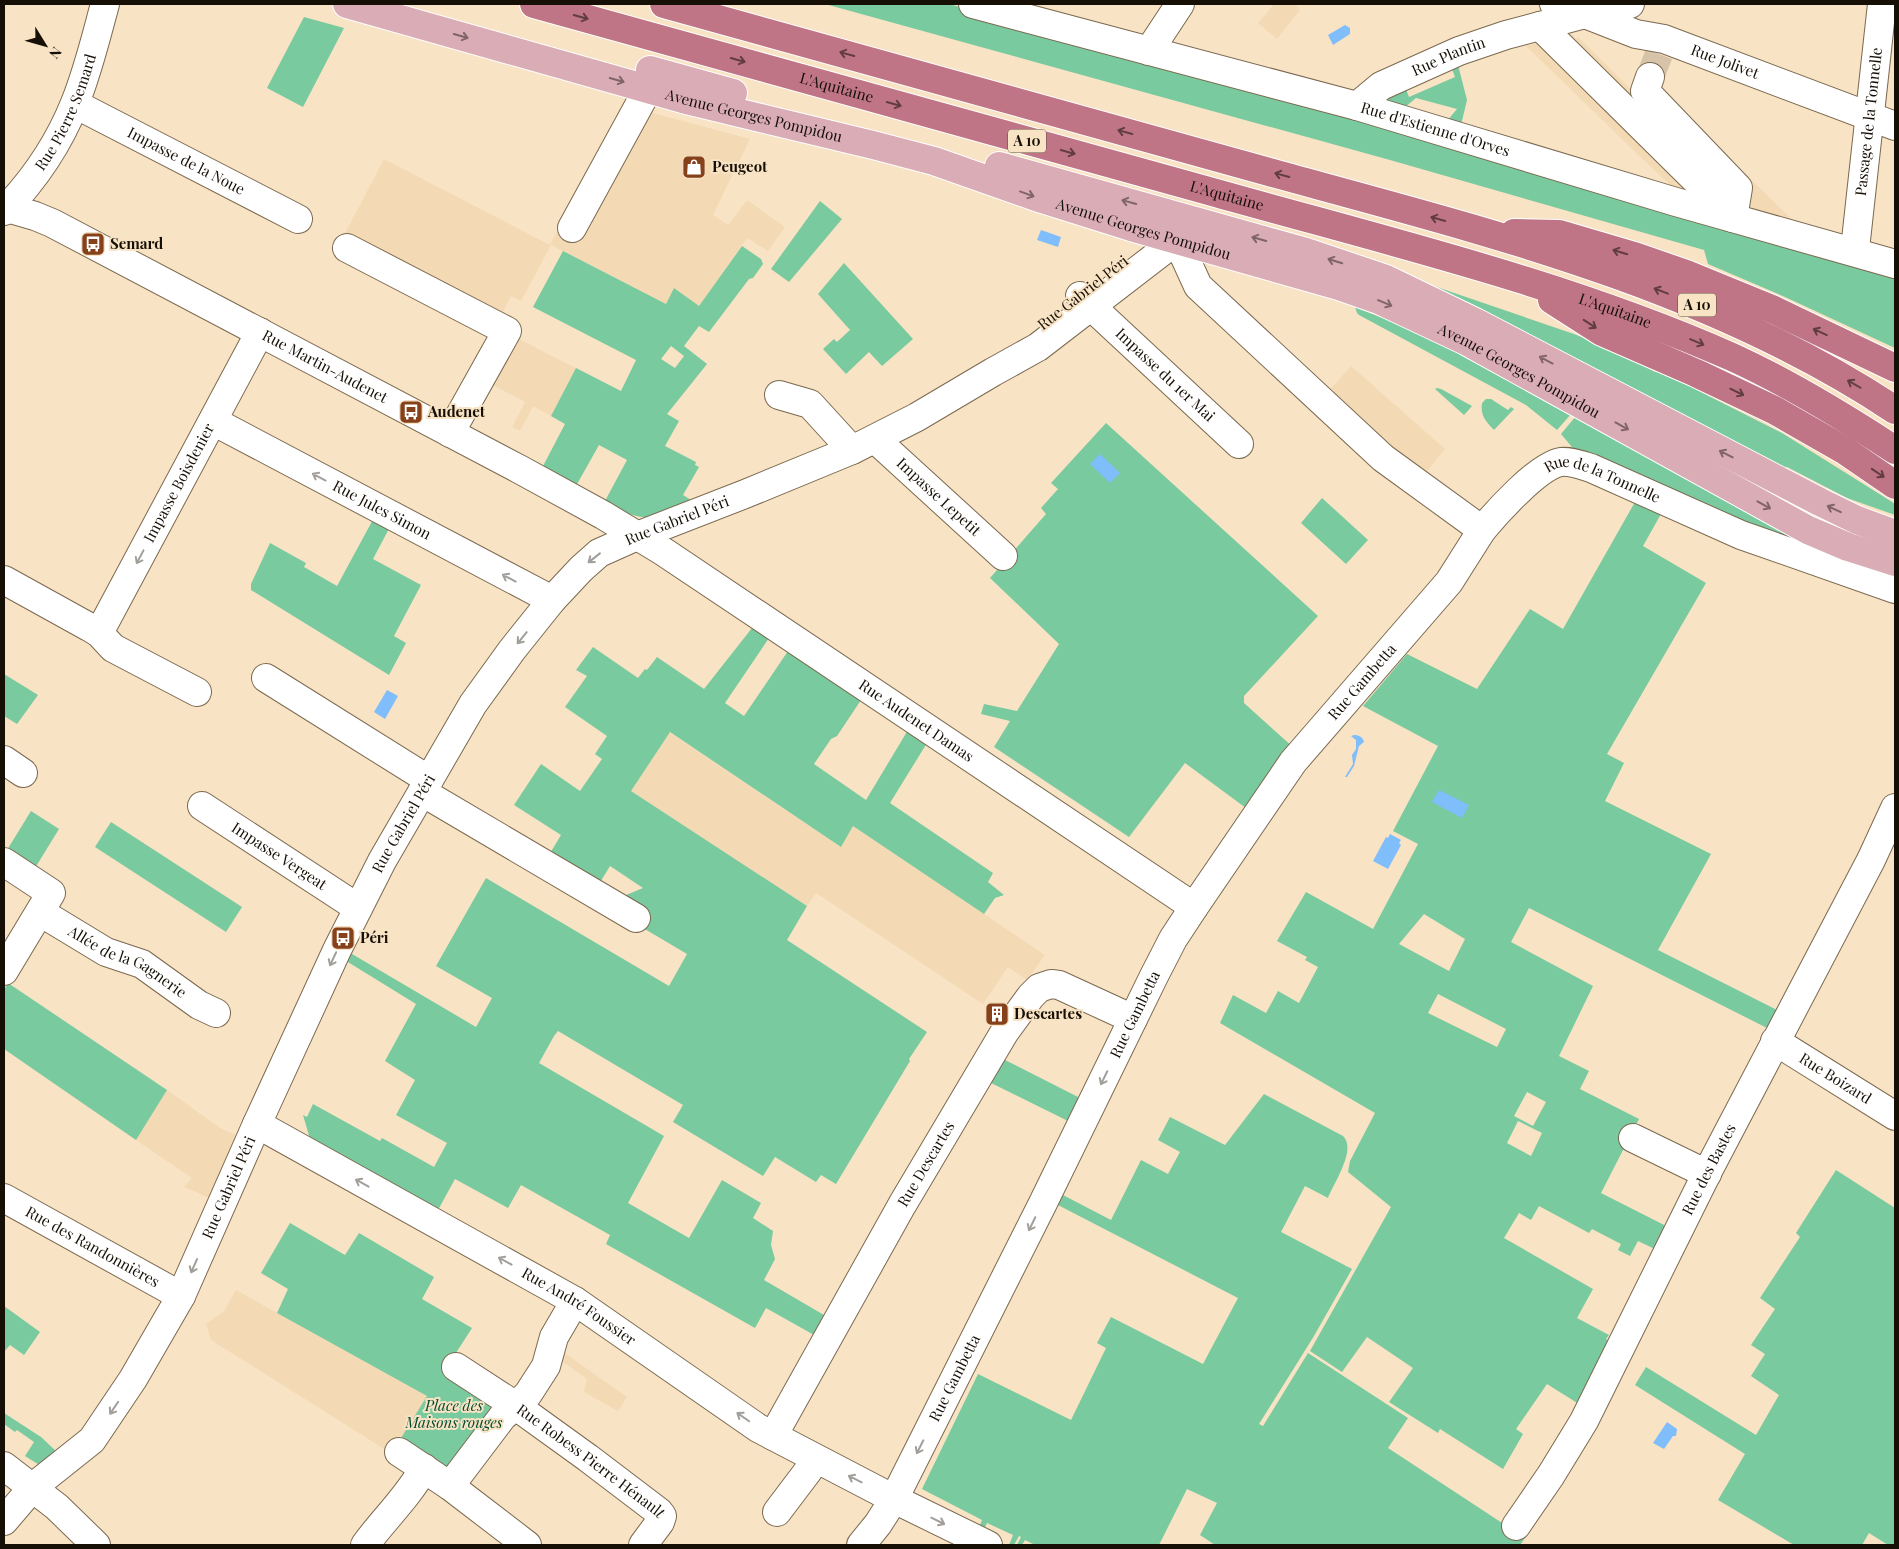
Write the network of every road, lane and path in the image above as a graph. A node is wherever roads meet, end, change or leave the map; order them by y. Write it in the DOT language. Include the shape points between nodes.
graph roads {
  1 [pos="105,4"];
  2 [pos="347,4"];
  3 [pos="410,4"];
  4 [pos="534,4"];
  5 [pos="664,4"];
  6 [pos="973,4"];
  7 [pos="1180,4"];
  8 [pos="1630,4"];
  9 [pos="1644,4"];
  10 [pos="1882,4"];
  11 [pos="1549,14"];
  12 [pos="1586,14"];
  13 [pos="1149,51"];
  14 [pos="1656,52"];
  15 [pos="648,89"];
  16 [pos="75,104"];
  17 [pos="1357,106"];
  18 [pos="1870,116"];
  19 [pos="1895,126"];
  20 [pos="1711,195"];
  21 [pos="5,209"];
  22 [pos="298,218"];
  23 [pos="1733,218"];
  24 [pos="572,228"];
  25 [pos="1170,230"];
  26 [pos="1485,233"];
  27 [pos="1856,240"];
  28 [pos="347,248"];
  29 [pos="1223,252"];
  30 [pos="1895,264"];
  31 [pos="1520,279"];
  32 [pos="1198,286"];
  33 [pos="1085,301"];
  34 [pos="260,332"];
  35 [pos="1895,368"];
  36 [pos="779,395"];
  37 [pos="1895,410"];
  38 [pos="213,421"];
  39 [pos="450,433"];
  40 [pos="864,444"];
  41 [pos="1239,444"];
  42 [pos="1895,450"];
  43 [pos="1895,485"];
  44 [pos="1482,530"];
  45 [pos="1895,534"];
  46 [pos="637,536"];
  47 [pos="1002,556"];
  48 [pos="1895,562"];
  49 [pos="4,580"];
  50 [pos="1895,589"];
  51 [pos="552,600"];
  52 [pos="99,633"];
  53 [pos="266,678"];
  54 [pos="197,692"];
  55 [pos="426,786"];
  56 [pos="202,806"];
  57 [pos="1895,808"];
  58 [pos="4,862"];
  59 [pos="1194,907"];
  60 [pos="358,908"];
  61 [pos="40,912"];
  62 [pos="636,918"];
  63 [pos="4,971"];
  64 [pos="216,1013"];
  65 [pos="1134,1019"];
  66 [pos="1776,1041"];
  67 [pos="1895,1116"];
  68 [pos="257,1124"];
  69 [pos="1633,1138"];
  70 [pos="1707,1174"];
  71 [pos="4,1198"];
  72 [pos="181,1296"];
  73 [pos="575,1301"];
  74 [pos="456,1367"];
  75 [pos="516,1406"];
  76 [pos="773,1436"];
  77 [pos="399,1452"];
  78 [pos="816,1459"];
  79 [pos="4,1466"];
  80 [pos="424,1468"];
  81 [pos="450,1486"];
  82 [pos="33,1487"];
  83 [pos="894,1500"];
  84 [pos="777,1512"];
  85 [pos="4,1521"];
  86 [pos="1516,1526"];
  87 [pos="96,1545"];
  88 [pos="365,1545"];
  89 [pos="527,1545"];
  90 [pos="642,1545"];
  91 [pos="861,1545"];
  92 [pos="988,1545"];
  1 -- 16 [label="street, Rue Pierre Semard"];
  2 -- 15 [label="main road, Avenue Georges Pompidou, one-way"];
  25 -- 3 [label="main road, Avenue Georges Pompidou, one-way"];
  4 -- 31 [label="highway, L'Aquitaine / A 10, one-way"];
  26 -- 5 [label="highway, A 10, one-way"];
  6 -- 13 [label="street, Rue d'Estienne d'Orves"];
  7 -- 13 [label="street"];
  8 -- 12 [label="street"];
  9 -- 14 [label="street" via="1646,23"];
  10 -- 18 [label="street, Passage de la Tonnelle"];
  11 -- 12 [label="street, Rue Jolivet"];
  11 -- 17 [label="street, Rue Plantin" via="1381,86"];
  11 -- 20 [label="street"];
  12 -- 14 [label="street, Rue Jolivet" via="1636,34"];
  13 -- 17 [label="street, Rue d'Estienne d'Orves"];
  14 -- 18 [label="street, Rue Jolivet"];
  14 -- 23 [label="street" via="1645,91 1738,188"];
  15 -- 24 [label="street"];
  15 -- 25 [label="main road, Avenue Georges Pompidou, one-way" via="873,145 1042,199"];
  16 -- 21 [label="street, Rue Pierre Semard" via="42,166"];
  16 -- 22 [label="street, Impasse de la Noue"];
  17 -- 23 [label="street, Rue d'Estienne d'Orves"];
  18 -- 19 [label="street, Rue Jolivet"];
  18 -- 27 [label="street, Passage de la Tonnelle"];
  21 -- 34 [label="street, Rue Martin-Audenet" via="52,223"];
  23 -- 30 [label="street, Rue d'Estienne d'Orves"];
  25 -- 29 [label="main road, Avenue Georges Pompidou"];
  25 -- 32 [label="street"];
  25 -- 33 [label="street, Rue Gabriel Péri"];
  45 -- 25 [label="main road, Avenue Georges Pompidou, one-way" via="1820,502 1394,282 1349,265"];
  35 -- 26 [label="highway, one-way" via="1774,310 1637,257 1559,234"];
  37 -- 26 [label="highway, A 10, one-way" via="1814,361 1750,328 1618,274"];
  28 -- 39 [label="street" via="507,331"];
  29 -- 32 [label="street" via="1207,263"];
  29 -- 48 [label="main road, Avenue Georges Pompidou, one-way" via="1347,289 1422,319 1808,530"];
  31 -- 42 [label="highway, L'Aquitaine / A 10, one-way" via="1606,307 1736,359 1798,391"];
  31 -- 43 [label="highway, one-way" via="1602,332 1774,410 1844,450"];
  32 -- 44 [label="street" via="1383,458"];
  33 -- 40 [label="street, Rue Gabriel Péri" via="1038,347"];
  33 -- 41 [label="street, Impasse du 1er Mai"];
  34 -- 38 [label="street, Impasse Boisdenier"];
  34 -- 39 [label="street, Rue Martin-Audenet"];
  36 -- 40 [label="street, Impasse Lepetit" via="810,404"];
  51 -- 38 [label="street, Rue Jules Simon, one-way"];
  38 -- 52 [label="street, Impasse Boisdenier, one-way"];
  39 -- 46 [label="street, Rue Martin-Audenet" via="519,468"];
  40 -- 46 [label="street, Rue Gabriel Péri"];
  40 -- 47 [label="street, Impasse Lepetit"];
  44 -- 50 [label="street, Rue de la Tonnelle" via="1540,473 1560,462 1574,463 1741,535"];
  44 -- 59 [label="street, Rue Gambetta" via="1449,582 1293,762"];
  46 -- 51 [label="street, Rue Gabriel Péri, one-way" via="599,553"];
  46 -- 59 [label="street, Rue Audenet Damas"];
  49 -- 52 [label="street"];
  51 -- 55 [label="street, Rue Gabriel Péri, one-way" via="473,704"];
  52 -- 54 [label="street" via="113,648"];
  53 -- 55 [label="street"];
  55 -- 60 [label="street, Rue Gabriel Péri"];
  55 -- 62 [label="street"];
  56 -- 60 [label="street, Impasse Vergeat"];
  57 -- 66 [label="street, Rue des Bastes"];
  58 -- 61 [label="street" via="51,893"];
  59 -- 65 [label="street, Rue Gambetta" via="1173,940"];
  60 -- 68 [label="street, Rue Gabriel Péri, one-way"];
  61 -- 63 [label="street"];
  61 -- 64 [label="street, Allée de la Gagnerie" via="106,952 142,964 199,1005"];
  65 -- 76 [label="street, Rue Descartes" via="1059,985 1044,985 1031,996 992,1052"];
  65 -- 83 [label="street, Rue Gambetta, one-way"];
  66 -- 67 [label="street, Rue Boizard"];
  66 -- 70 [label="street, Rue des Bastes"];
  68 -- 72 [label="street, Rue Gabriel Péri, one-way"];
  73 -- 68 [label="street, Rue André Foussier, one-way"];
  69 -- 70 [label="street"];
  70 -- 86 [label="street, Rue des Bastes" via="1584,1421"];
  71 -- 72 [label="street, Rue des Randonnières"];
  72 -- 82 [label="street, Rue Gabriel Péri, one-way" via="100,1430"];
  73 -- 75 [label="street, Rue Robess Pierre Hénault" via="554,1337 546,1366"];
  76 -- 73 [label="street, Rue André Foussier, one-way"];
  74 -- 75 [label="street"];
  75 -- 81 [label="street" via="503,1416"];
  75 -- 90 [label="street, Rue Robess Pierre Hénault" via="662,1516"];
  76 -- 78 [label="street, Rue André Foussier"];
  77 -- 80 [label="street"];
  83 -- 78 [label="street, Rue André Foussier, one-way"];
  78 -- 84 [label="street"];
  79 -- 82 [label="street"];
  80 -- 81 [label="street"];
  80 -- 88 [label="street"];
  81 -- 89 [label="street"];
  82 -- 85 [label="street, Rue Gabriel Péri"];
  82 -- 87 [label="street"];
  83 -- 91 [label="street, Rue Gambetta"];
  83 -- 92 [label="street, Rue André Foussier, one-way"];
}
